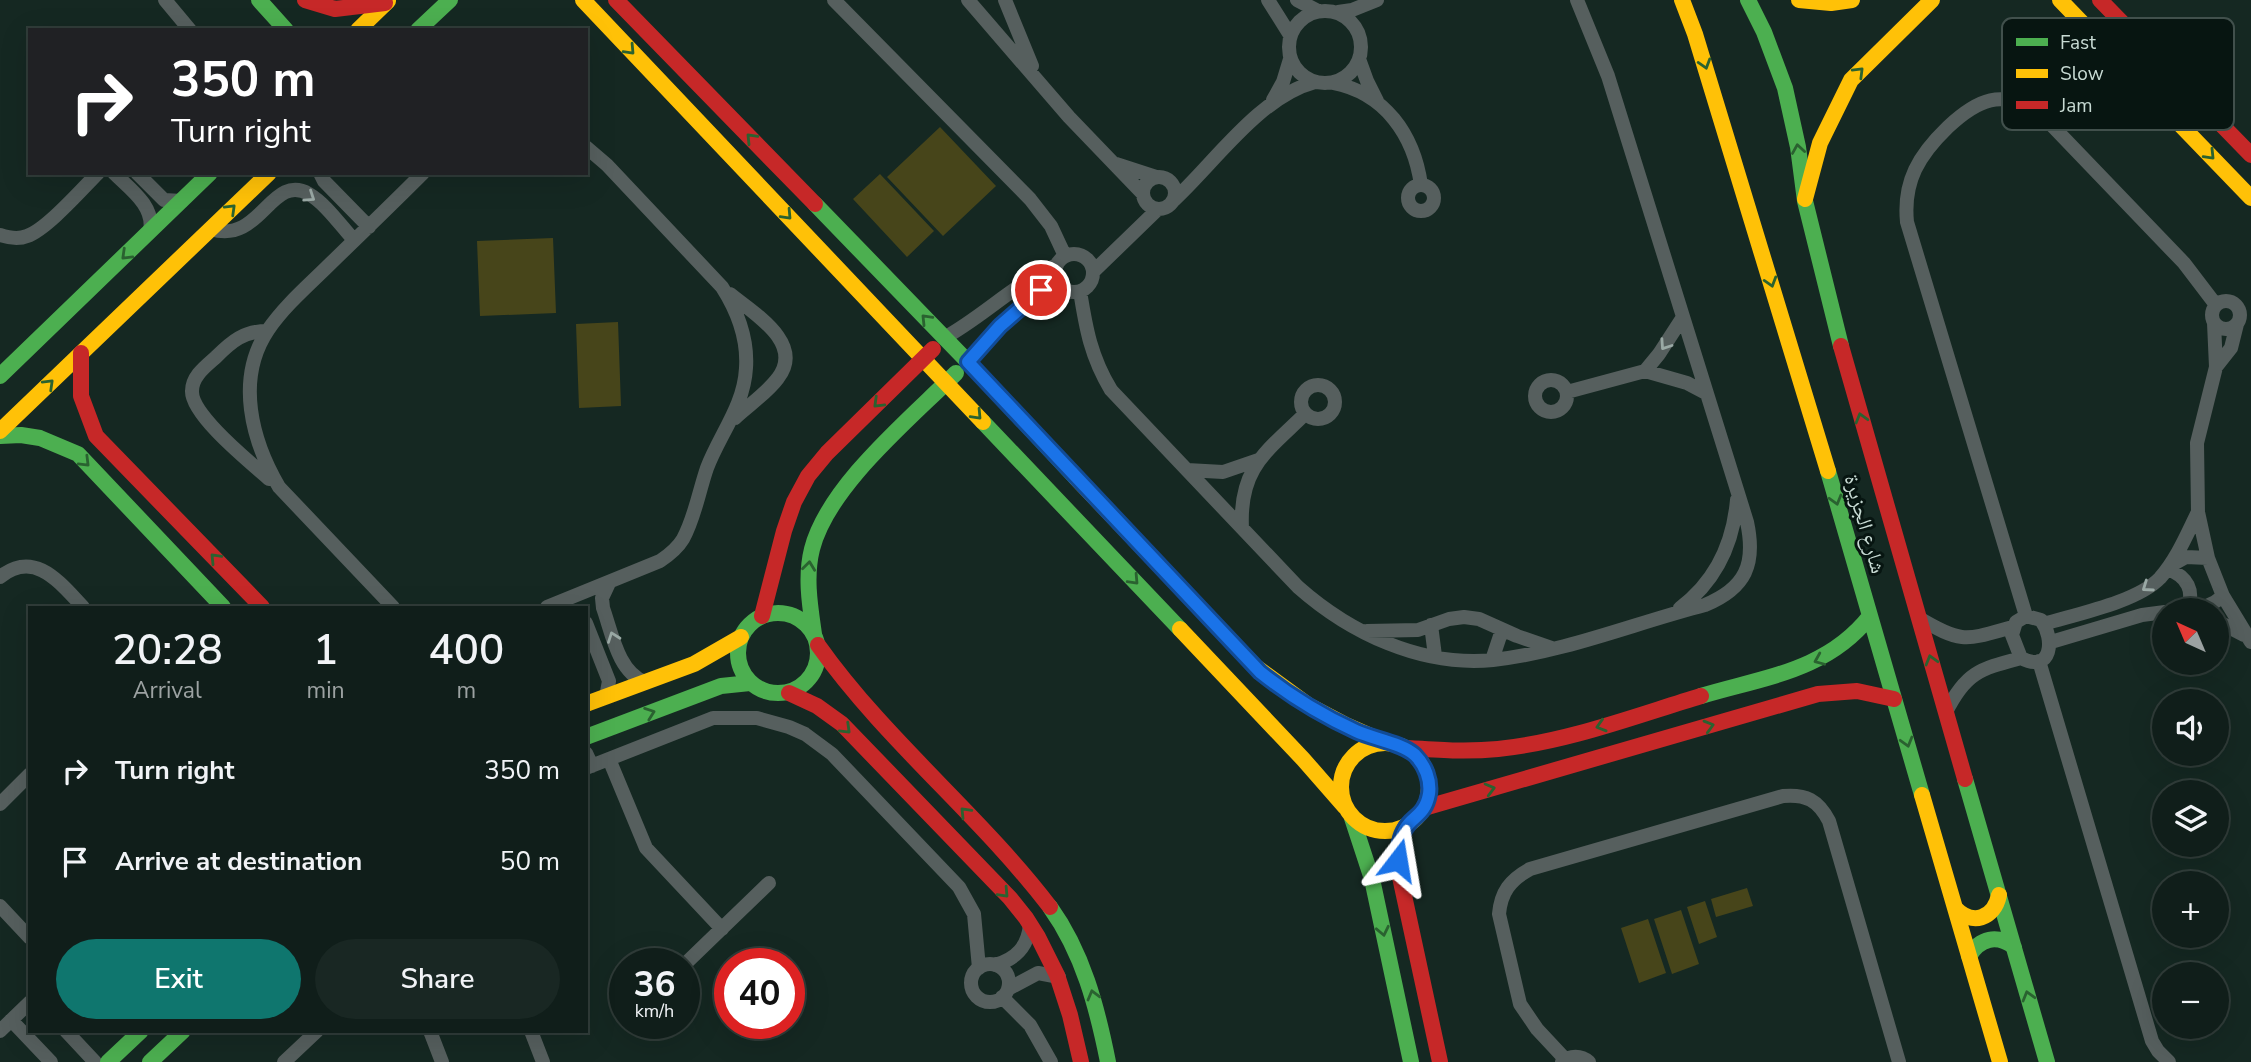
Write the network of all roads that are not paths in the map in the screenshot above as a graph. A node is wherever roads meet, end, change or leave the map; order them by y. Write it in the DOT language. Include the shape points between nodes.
graph roads {
  1 [pos="165,0"];
  2 [pos="259,0"];
  3 [pos="304,0"];
  4 [pos="583,0"];
  5 [pos="616,0"];
  6 [pos="834,0"];
  7 [pos="968,0"];
  8 [pos="1005,0"];
  9 [pos="1268,0"];
  10 [pos="1297,0"];
  11 [pos="1377,0"];
  12 [pos="1577,0"];
  13 [pos="1682,0"];
  14 [pos="1748,0"];
  15 [pos="1799,0"];
  16 [pos="1852,0"];
  17 [pos="1932,0"];
  18 [pos="2060,0"];
  19 [pos="2100,0"];
  20 [pos="387,2"];
  21 [pos="443,2"];
  22 [pos="1318,11"];
  23 [pos="1338,12"];
  24 [pos="1013,17"];
  25 [pos="2077,18"];
  26 [pos="2118,18"];
  27 [pos="994,27"];
  28 [pos="188,28"];
  29 [pos="284,28"];
  30 [pos="360,28"];
  31 [pos="420,28"];
  32 [pos="1359,33"];
  33 [pos="1290,35"];
  34 [pos="1290,59"];
  35 [pos="1359,59"];
  36 [pos="1037,78"];
  37 [pos="1315,82"];
  38 [pos="1331,83"];
  39 [pos="2002,99"];
  40 [pos="1272,102"];
  41 [pos="1378,102"];
  42 [pos="2056,130"];
  43 [pos="2185,130"];
  44 [pos="2227,130"];
  45 [pos="588,148"];
  46 [pos="2251,155"];
  47 [pos="1112,162"];
  48 [pos="1205,168"];
  49 [pos="96,175"];
  50 [pos="116,175"];
  51 [pos="139,175"];
  52 [pos="208,175"];
  53 [pos="267,175"];
  54 [pos="321,175"];
  55 [pos="422,175"];
  56 [pos="1160,177"];
  57 [pos="1421,185"];
  58 [pos="1143,194"];
  59 [pos="2251,198"];
  60 [pos="1174,200"];
  61 [pos="182,201"];
  62 [pos="1805,201"];
  63 [pos="1157,209"];
  64 [pos="369,226"];
  65 [pos="211,229"];
  66 [pos="150,231"];
  67 [pos="0,235"];
  68 [pos="354,240"];
  69 [pos="1061,260"];
  70 [pos="1094,271"];
  71 [pos="1057,281"];
  72 [pos="722,287"];
  73 [pos="1080,292"];
  74 [pos="2216,305"];
  75 [pos="2243,313"];
  76 [pos="1683,317"];
  77 [pos="2214,323"];
  78 [pos="267,331"];
  79 [pos="944,338"];
  80 [pos="81,353"];
  81 [pos="923,359"];
  82 [pos="968,362"];
  83 [pos="2216,367"];
  84 [pos="1645,371"];
  85 [pos="0,376"];
  86 [pos="947,383"];
  87 [pos="1567,392"];
  88 [pos="1706,393"];
  89 [pos="1305,414"];
  90 [pos="728,424"];
  91 [pos="0,433"];
  92 [pos="1258,460"];
  93 [pos="1186,470"];
  94 [pos="1223,472"];
  95 [pos="279,487"];
  96 [pos="1244,493"];
  97 [pos="1738,497"];
  98 [pos="2198,512"];
  99 [pos="1242,528"];
  100 [pos="2208,558"];
  101 [pos="2167,569"];
  102 [pos="0,577"];
  103 [pos="609,583"];
  104 [pos="2223,596"];
  105 [pos="2190,598"];
  106 [pos="2220,598"];
  107 [pos="82,606"];
  108 [pos="222,606"];
  109 [pos="261,606"];
  110 [pos="392,606"];
  111 [pos="560,606"];
  112 [pos="1673,613"];
  113 [pos="2152,614"];
  114 [pos="762,616"];
  115 [pos="1870,616"];
  116 [pos="2026,616"];
  117 [pos="1919,618"];
  118 [pos="2044,624"];
  119 [pos="1431,625"];
  120 [pos="2014,627"];
  121 [pos="588,628"];
  122 [pos="2230,628"];
  123 [pos="1360,630"];
  124 [pos="1502,630"];
  125 [pos="741,637"];
  126 [pos="2248,638"];
  127 [pos="816,639"];
  128 [pos="2050,642"];
  129 [pos="1554,648"];
  130 [pos="1434,656"];
  131 [pos="2021,658"];
  132 [pos="1492,660"];
  133 [pos="2039,661"];
  134 [pos="645,682"];
  135 [pos="750,683"];
  136 [pos="789,693"];
  137 [pos="606,696"];
  138 [pos="1894,699"];
  139 [pos="588,703"];
  140 [pos="1946,712"];
  141 [pos="588,736"];
  142 [pos="1387,743"];
  143 [pos="1406,748"];
  144 [pos="609,759"];
  145 [pos="588,762"];
  146 [pos="28,776"];
  147 [pos="0,804"];
  148 [pos="1424,808"];
  149 [pos="1348,813"];
  150 [pos="1405,827"];
  151 [pos="769,883"];
  152 [pos="1999,895"];
  153 [pos="0,906"];
  154 [pos="1955,908"];
  155 [pos="1030,924"];
  156 [pos="722,929"];
  157 [pos="28,936"];
  158 [pos="2014,947"];
  159 [pos="700,950"];
  160 [pos="1969,956"];
  161 [pos="995,965"];
  162 [pos="979,968"];
  163 [pos="1059,977"];
  164 [pos="1005,993"];
  165 [pos="28,1004"];
  166 [pos="11,1020"];
  167 [pos="0,1031"];
  168 [pos="67,1033"];
  169 [pos="139,1033"];
  170 [pos="181,1033"];
  171 [pos="315,1033"];
  172 [pos="431,1033"];
  173 [pos="532,1033"];
  174 [pos="1564,1061"];
  175 [pos="51,1062"];
  176 [pos="95,1062"];
  177 [pos="108,1062"];
  178 [pos="150,1062"];
  179 [pos="284,1062"];
  180 [pos="442,1062"];
  181 [pos="543,1062"];
  182 [pos="1051,1062"];
  183 [pos="1081,1062"];
  184 [pos="1108,1062"];
  185 [pos="1412,1062"];
  186 [pos="1440,1062"];
  187 [pos="1589,1062"];
  188 [pos="1899,1062"];
  189 [pos="2000,1062"];
  190 [pos="2047,1062"];
  191 [pos="2169,1062"];
  1 -- 28 [label="street"];
  2 -- 29 [label="street"];
  3 -- 20 [label="street" via="342,11"];
  4 -- 81 [label="street, one-way"];
  79 -- 5 [label="street, one-way"];
  6 -- 69 [label="street" via="1030,199 1051,226"];
  7 -- 27 [label="street"];
  8 -- 24 [label="street"];
  9 -- 33 [label="street"];
  10 -- 22 [label="street"];
  11 -- 23 [label="street"];
  11 -- 32 [label="street"];
  12 -- 76 [label="street" via="1608,76"];
  13 -- 115 [label="street, شارع الجزيرة, one-way"];
  62 -- 14 [label="street, شارع الجزيرة, one-way" via="1785,89"];
  15 -- 16 [label="street"];
  62 -- 17 [label="street, one-way" via="1820,143 1851,80"];
  18 -- 25 [label="street, one-way"];
  19 -- 26 [label="street"];
  20 -- 30 [label="street"];
  21 -- 31 [label="street"];
  22 -- 23 [label="street"];
  22 -- 33 [label="street" via="1306,15"];
  23 -- 32 [label="street"];
  24 -- 27 [label="street"];
  24 -- 36 [label="street"];
  27 -- 36 [label="street"];
  32 -- 35 [label="street"];
  33 -- 34 [label="street"];
  34 -- 37 [label="street" via="1304,77"];
  34 -- 40 [label="street"];
  35 -- 38 [label="street" via="1353,70"];
  35 -- 41 [label="street"];
  36 -- 47 [label="street"];
  37 -- 38 [label="street"];
  37 -- 40 [label="street"];
  38 -- 41 [label="street" via="1356,89"];
  39 -- 116 [label="street" via="1977,104 1934,140 1916,164 1907,192 1907,222"];
  40 -- 48 [label="street"];
  41 -- 57 [label="street" via="1398,123 1412,148"];
  42 -- 74 [label="street" via="2184,263"];
  43 -- 59 [label="street, one-way"];
  44 -- 46 [label="street"];
  45 -- 72 [label="street"];
  47 -- 56 [label="street"];
  47 -- 58 [label="street"];
  48 -- 56 [label="street"];
  48 -- 60 [label="street"];
  49 -- 67 [label="street" via="29,236"];
  50 -- 66 [label="street" via="147,208"];
  51 -- 61 [label="street" via="164,200"];
  52 -- 61 [label="street"];
  65 -- 53 [label="street, one-way"];
  54 -- 64 [label="street"];
  55 -- 64 [label="street"];
  56 -- 58 [label="street" via="1144,186"];
  56 -- 60 [label="street" via="1174,186"];
  58 -- 63 [label="street"];
  60 -- 63 [label="street"];
  61 -- 66 [label="street"];
  117 -- 62 [label="street, شارع الجزيرة, one-way" via="1844,360"];
  63 -- 70 [label="street"];
  64 -- 68 [label="street"];
  65 -- 68 [label="street, one-way" via="235,232 291,190 311,195"];
  65 -- 80 [label="street"];
  66 -- 85 [label="street, one-way"];
  68 -- 78 [label="street"];
  69 -- 70 [label="street" via="1080,254"];
  69 -- 71 [label="street"];
  69 -- 79 [label="street"];
  70 -- 73 [label="street" via="1090,284"];
  71 -- 73 [label="street" via="1067,291"];
  71 -- 82 [label="street" via="1014,313"];
  72 -- 90 [label="street" via="734,305 746,347 743,390"];
  72 -- 90 [label="street" via="779,336 785,354 777,380"];
  73 -- 93 [label="street" via="1098,369 1119,399"];
  74 -- 75 [label="street" via="2233,302"];
  74 -- 77 [label="street"];
  75 -- 77 [label="street" via="2225,329"];
  75 -- 83 [label="street" via="2231,348"];
  76 -- 84 [label="street, one-way"];
  76 -- 88 [label="street"];
  77 -- 83 [label="street"];
  78 -- 95 [label="street" via="252,375 250,398 257,443"];
  78 -- 95 [label="street" via="248,333 231,342 198,374 191,392 198,411"];
  79 -- 81 [label="street"];
  79 -- 82 [label="street"];
  91 -- 80 [label="street, one-way"];
  109 -- 80 [label="street, one-way" via="96,436 80,397"];
  81 -- 86 [label="street"];
  81 -- 114 [label="street, one-way" via="808,476 783,531"];
  82 -- 86 [label="street"];
  82 -- 142 [label="street" via="1260,672 1315,711"];
  83 -- 98 [label="street" via="2197,443"];
  84 -- 87 [label="street"];
  84 -- 88 [label="street"];
  127 -- 86 [label="street, one-way" via="808,600 809,565 822,520 847,481"];
  86 -- 149 [label="street, one-way"];
  88 -- 97 [label="street"];
  89 -- 92 [label="street"];
  90 -- 103 [label="street" via="682,541 660,561"];
  91 -- 108 [label="street, one-way" via="38,436 78,454"];
  92 -- 94 [label="street"];
  92 -- 96 [label="street"];
  93 -- 94 [label="street"];
  93 -- 99 [label="street"];
  94 -- 96 [label="street"];
  95 -- 110 [label="street"];
  96 -- 99 [label="street"];
  97 -- 112 [label="street" via="1733,531 1720,564 1692,600"];
  97 -- 112 [label="street" via="1751,542 1749,563 1740,582 1725,597"];
  98 -- 100 [label="street"];
  98 -- 101 [label="street"];
  99 -- 123 [label="street" via="1322,608"];
  100 -- 101 [label="street" via="2186,557"];
  100 -- 104 [label="street"];
  101 -- 105 [label="street" via="2186,580"];
  101 -- 118 [label="street, one-way" via="2137,594"];
  102 -- 107 [label="street" via="17,567 45,570"];
  103 -- 111 [label="street"];
  134 -- 103 [label="street, one-way" via="625,667 603,608"];
  104 -- 106 [label="street"];
  104 -- 126 [label="street"];
  112 -- 129 [label="street"];
  113 -- 128 [label="street"];
  114 -- 125 [label="street"];
  114 -- 127 [label="street" via="797,617"];
  115 -- 138 [label="street, شارع الجزيرة"];
  115 -- 143 [label="street, one-way" via="1844,646 1810,664 1549,741 1483,751"];
  116 -- 118 [label="street"];
  116 -- 120 [label="street"];
  117 -- 120 [label="street" via="1958,638"];
  140 -- 117 [label="street, شارع الجزيرة, one-way"];
  118 -- 128 [label="street"];
  119 -- 123 [label="street" via="1400,631"];
  119 -- 124 [label="street" via="1464,617"];
  119 -- 130 [label="street"];
  120 -- 131 [label="street" via="2012,635"];
  121 -- 137 [label="street" via="610,681"];
  122 -- 126 [label="street"];
  123 -- 130 [label="street"];
  124 -- 129 [label="street"];
  124 -- 132 [label="street"];
  125 -- 134 [label="street" via="702,660"];
  125 -- 135 [label="street" via="737,654"];
  127 -- 136 [label="street" via="818,660 813,674"];
  184 -- 127 [label="street, one-way" via="1090,984 1055,914 1028,878 863,704"];
  128 -- 133 [label="street" via="2048,654"];
  129 -- 132 [label="street"];
  130 -- 132 [label="street"];
  131 -- 133 [label="street"];
  131 -- 140 [label="street" via="1972,676"];
  133 -- 191 [label="street" via="2152,1041"];
  134 -- 137 [label="street"];
  135 -- 136 [label="street" via="762,691"];
  141 -- 135 [label="street, one-way" via="720,687"];
  136 -- 155 [label="street, one-way" via="842,724"];
  137 -- 139 [label="street"];
  148 -- 138 [label="street, one-way" via="1818,694 1857,691"];
  138 -- 154 [label="street, شارع الجزيرة, one-way"];
  140 -- 152 [label="street, شارع الجزيرة"];
  142 -- 143 [label="street"];
  142 -- 149 [label="street" via="1361,750 1344,769 1341,795"];
  143 -- 148 [label="street" via="1417,756 1429,780"];
  144 -- 145 [label="street"];
  144 -- 156 [label="street" via="646,848"];
  144 -- 162 [label="street" via="713,719 757,718 805,734 832,754 964,895 977,926"];
  146 -- 147 [label="street"];
  148 -- 150 [label="street"];
  149 -- 150 [label="street" via="1377,831"];
  149 -- 185 [label="street, one-way" via="1372,879"];
  150 -- 186 [label="street" via="1400,877"];
  151 -- 156 [label="street"];
  152 -- 154 [label="street" via="1992,913 1982,919 1969,919"];
  152 -- 158 [label="street, شارع الجزيرة"];
  153 -- 157 [label="street"];
  154 -- 160 [label="street, شارع الجزيرة"];
  155 -- 161 [label="street" via="1021,950"];
  155 -- 163 [label="street"];
  156 -- 159 [label="street"];
  158 -- 160 [label="street" via="1998,938 1986,939"];
  190 -- 158 [label="street, شارع الجزيرة, one-way"];
  160 -- 189 [label="street, شارع الجزيرة"];
  161 -- 162 [label="street"];
  161 -- 164 [label="street" via="1006,974"];
  162 -- 164 [label="street" via="971,982 977,997 986,1002"];
  163 -- 164 [label="street" via="1038,973"];
  163 -- 183 [label="street"];
  164 -- 182 [label="street"];
  165 -- 166 [label="street"];
  166 -- 167 [label="street"];
  166 -- 175 [label="street"];
  168 -- 176 [label="street"];
  169 -- 177 [label="street"];
  170 -- 178 [label="street"];
  171 -- 179 [label="street"];
  172 -- 180 [label="street"];
  173 -- 181 [label="street"];
  174 -- 187 [label="street" via="1580,1057"];
  174 -- 188 [label="street" via="1528,1017 1518,997 1499,914 1507,887 1530,869 1797,794 1817,803 1829,821"];
}
